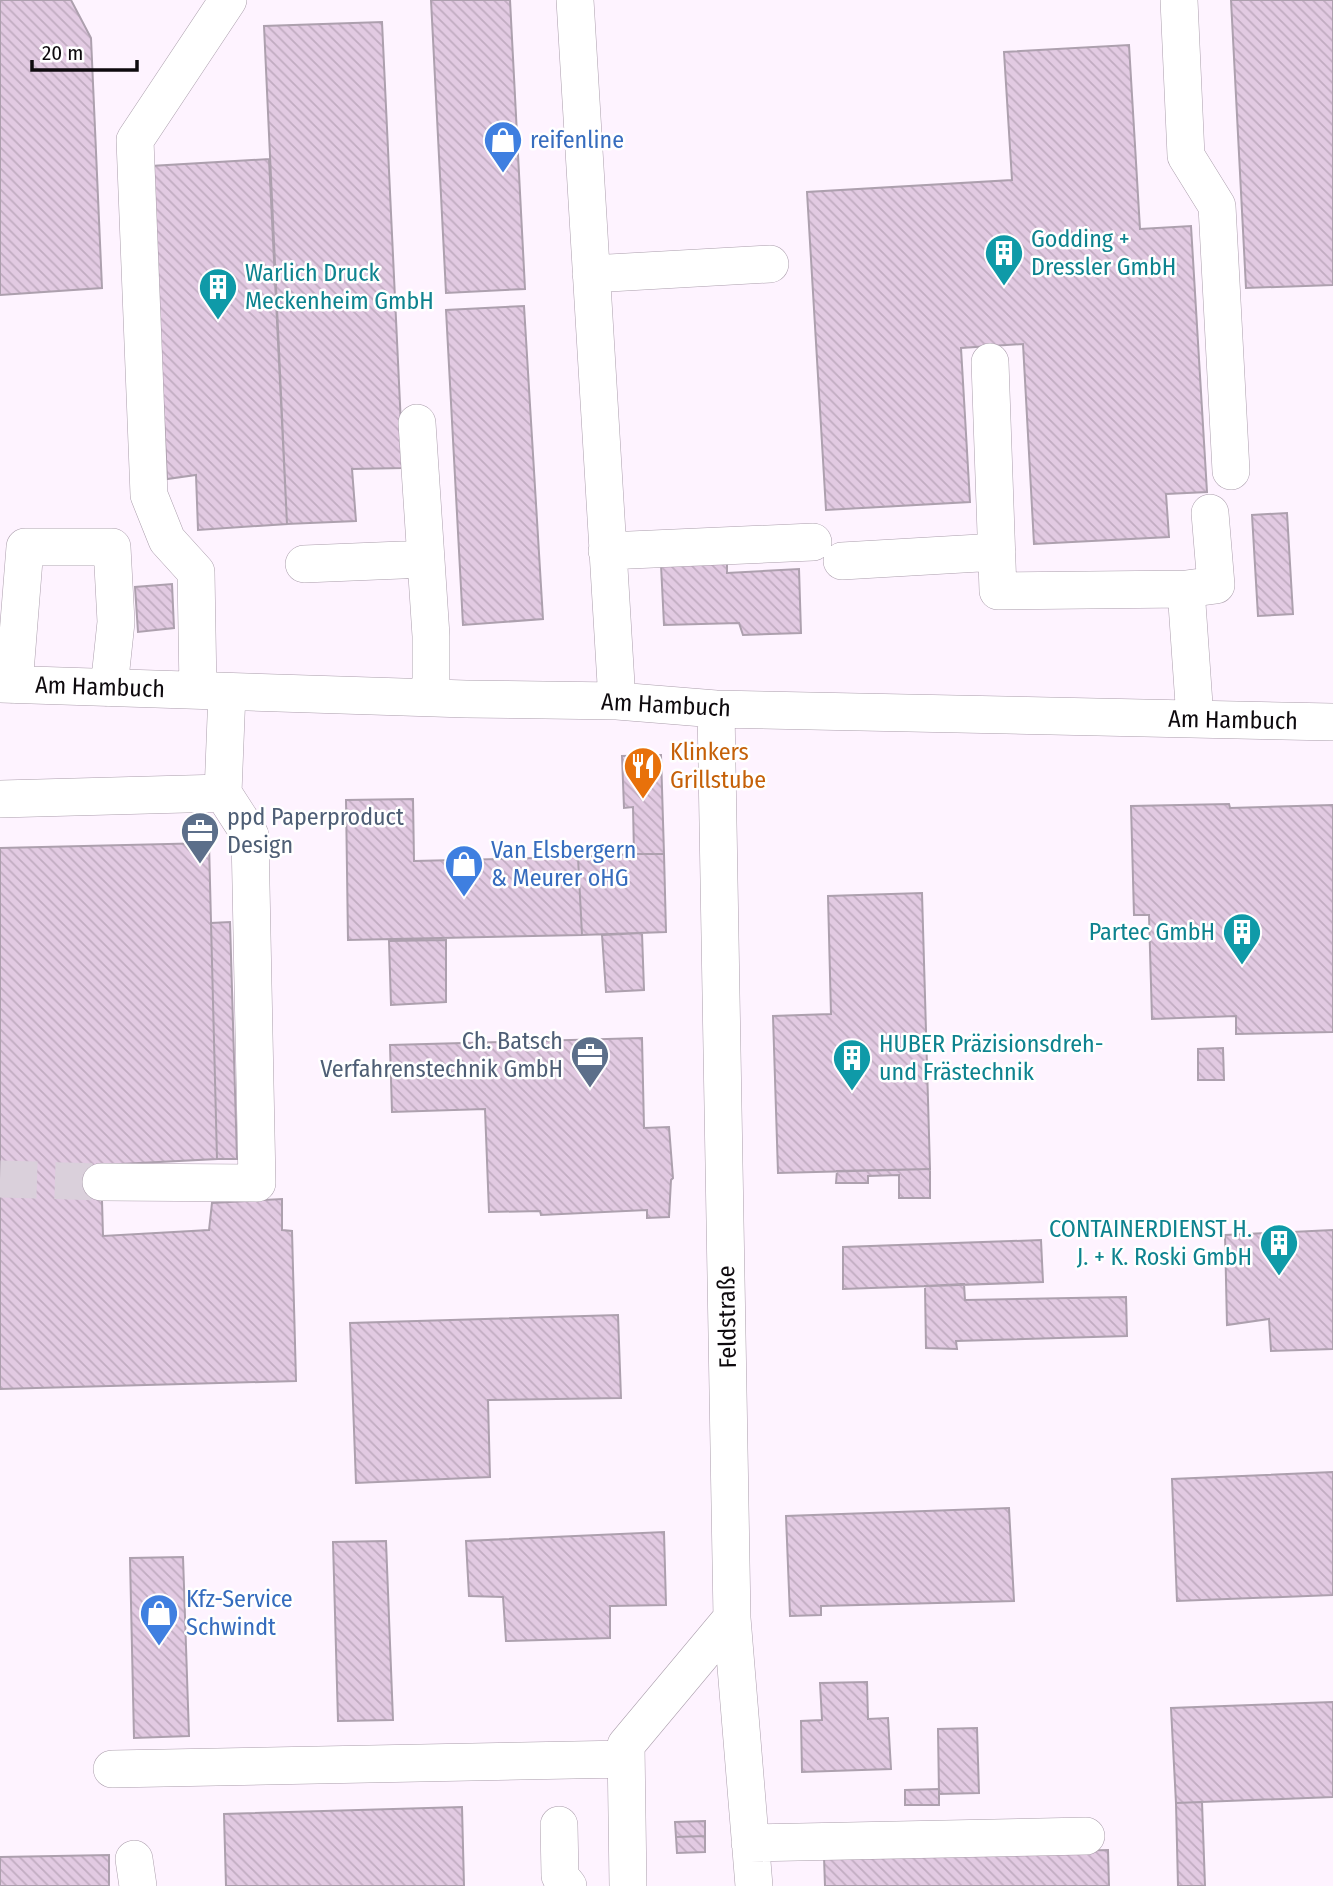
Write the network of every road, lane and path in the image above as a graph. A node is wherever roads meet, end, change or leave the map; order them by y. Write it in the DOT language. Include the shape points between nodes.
graph roads {
  1 [pos="228,0"];
  2 [pos="575,0"];
  3 [pos="1180,0"];
  4 [pos="770,264"];
  5 [pos="591,274"];
  6 [pos="990,362"];
  7 [pos="418,423"];
  8 [pos="1231,471"];
  9 [pos="1210,513"];
  10 [pos="607,551"];
  11 [pos="997,552"];
  12 [pos="426,559"];
  13 [pos="304,564"];
  14 [pos="1186,589"];
  15 [pos="7,684"];
  16 [pos="109,688"];
  17 [pos="212,691"];
  18 [pos="431,698"];
  19 [pos="617,701"];
  20 [pos="716,709"];
  21 [pos="1195,719"];
  22 [pos="1333,722"];
  23 [pos="223,793"];
  24 [pos="0,799"];
  25 [pos="101,1182"];
  26 [pos="733,1618"];
  27 [pos="626,1759"];
  28 [pos="112,1769"];
  29 [pos="559,1825"];
  30 [pos="1086,1836"];
  31 [pos="750,1843"];
  32 [pos="568,1886"];
  33 [pos="628,1886"];
  34 [pos="754,1886"];
  1 -- 17 [label="street" via="135,140 149,495 167,540 196,572"];
  2 -- 5 [label="street"];
  3 -- 8 [label="street" via="1186,156 1217,206"];
  4 -- 5 [label="street"];
  5 -- 10 [label="street"];
  6 -- 11 [label="street"];
  7 -- 12 [label="street"];
  9 -- 14 [label="street" via="1216,585"];
  10 -- 11 [label="street"];
  10 -- 19 [label="street"];
  11 -- 14 [label="street" via="998,591"];
  12 -- 13 [label="street"];
  12 -- 18 [label="street"];
  14 -- 21 [label="street"];
  15 -- 16 [label="street, Am Hambuch"];
  15 -- 16 [label="street" via="25,547 112,547 116,622"];
  16 -- 17 [label="street, Am Hambuch"];
  17 -- 18 [label="street, Am Hambuch"];
  17 -- 23 [label="street"];
  18 -- 19 [label="street, Am Hambuch"];
  19 -- 20 [label="street, Am Hambuch"];
  20 -- 21 [label="street, Am Hambuch"];
  20 -- 26 [label="street, Feldstraße"];
  21 -- 22 [label="street, Am Hambuch"];
  23 -- 24 [label="street"];
  23 -- 25 [label="street" via="250,835 257,1183"];
  26 -- 27 [label="street" via="626,1745"];
  26 -- 31 [label="street, Feldstraße"];
  27 -- 28 [label="street"];
  27 -- 33 [label="street"];
  29 -- 32 [label="street" via="560,1876"];
  30 -- 31 [label="street"];
  31 -- 34 [label="street, Feldstraße"];
}
